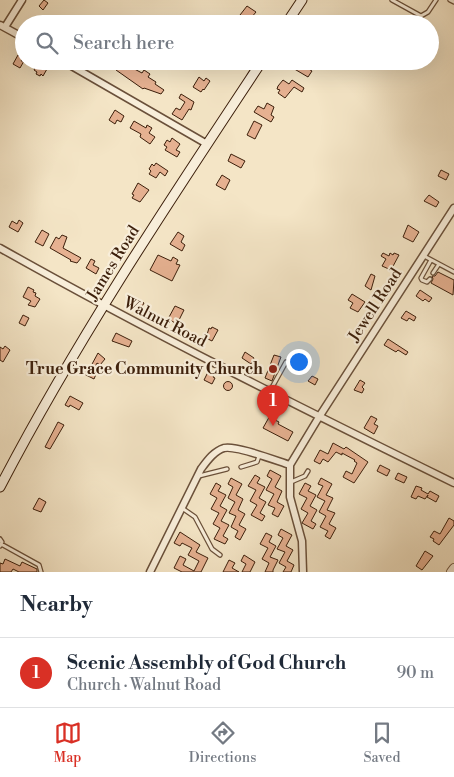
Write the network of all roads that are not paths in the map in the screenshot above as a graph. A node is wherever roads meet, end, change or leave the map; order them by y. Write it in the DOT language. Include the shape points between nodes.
graph roads {
  1 [pos="22,0"];
  2 [pos="302,0"];
  3 [pos="392,0"];
  4 [pos="436,0"];
  5 [pos="450,0"];
  6 [pos="454,2"];
  7 [pos="292,15"];
  8 [pos="419,15"];
  9 [pos="423,15"];
  10 [pos="2,26"];
  11 [pos="15,33"];
  12 [pos="79,70"];
  13 [pos="256,70"];
  14 [pos="207,144"];
  15 [pos="454,208"];
  16 [pos="0,248"];
  17 [pos="423,255"];
  18 [pos="431,260"];
  19 [pos="439,264"];
  20 [pos="454,272"];
  21 [pos="433,273"];
  22 [pos="430,278"];
  23 [pos="103,306"];
  24 [pos="286,362"];
  25 [pos="270,392"];
  26 [pos="319,417"];
  27 [pos="260,456"];
  28 [pos="290,465"];
  29 [pos="241,467"];
  30 [pos="228,469"];
  31 [pos="308,471"];
  32 [pos="198,476"];
  33 [pos="291,482"];
  34 [pos="454,483"];
  35 [pos="1,484"];
  36 [pos="182,508"];
  37 [pos="0,540"];
  38 [pos="0,545"];
  39 [pos="220,554"];
  40 [pos="454,568"];
  41 [pos="42,572"];
  42 [pos="150,572"];
  43 [pos="303,572"];
  44 [pos="451,572"];
  1 -- 10 [label="street"];
  2 -- 7 [label="main road"];
  3 -- 8 [label="lane"];
  4 -- 9 [label="lane"];
  5 -- 6 [label="lane"];
  10 -- 11 [label="street"];
  12 -- 14 [label="street"];
  13 -- 14 [label="main road, James Road"];
  14 -- 23 [label="main road, James Road"];
  15 -- 17 [label="street, Jewell Road"];
  16 -- 23 [label="street, Walnut Road"];
  17 -- 18 [label="lane"];
  17 -- 26 [label="street, Jewell Road"];
  18 -- 19 [label="lane"];
  18 -- 22 [label="lane" via="422,280 427,282"];
  19 -- 20 [label="lane"];
  19 -- 21 [label="lane"];
  23 -- 25 [label="street, Walnut Road"];
  23 -- 35 [label="main road, James Road"];
  24 -- 25 [label="lane"];
  25 -- 26 [label="street, Walnut Road"];
  26 -- 28 [label="street, Jewell Road"];
  26 -- 34 [label="street, Walnut Road"];
  27 -- 28 [label="street"];
  27 -- 29 [label="lane" via="257,462"];
  27 -- 32 [label="street" via="224,448 211,456"];
  28 -- 33 [label="street"];
  30 -- 32 [label="lane"];
  31 -- 33 [label="lane"];
  32 -- 36 [label="street"];
  33 -- 43 [label="street" via="290,497 302,541"];
  36 -- 39 [label="lane" via="195,517 214,551"];
  36 -- 42 [label="street"];
  37 -- 38 [label="lane"];
  38 -- 41 [label="lane" via="39,565"];
  40 -- 44 [label="street"];
}
